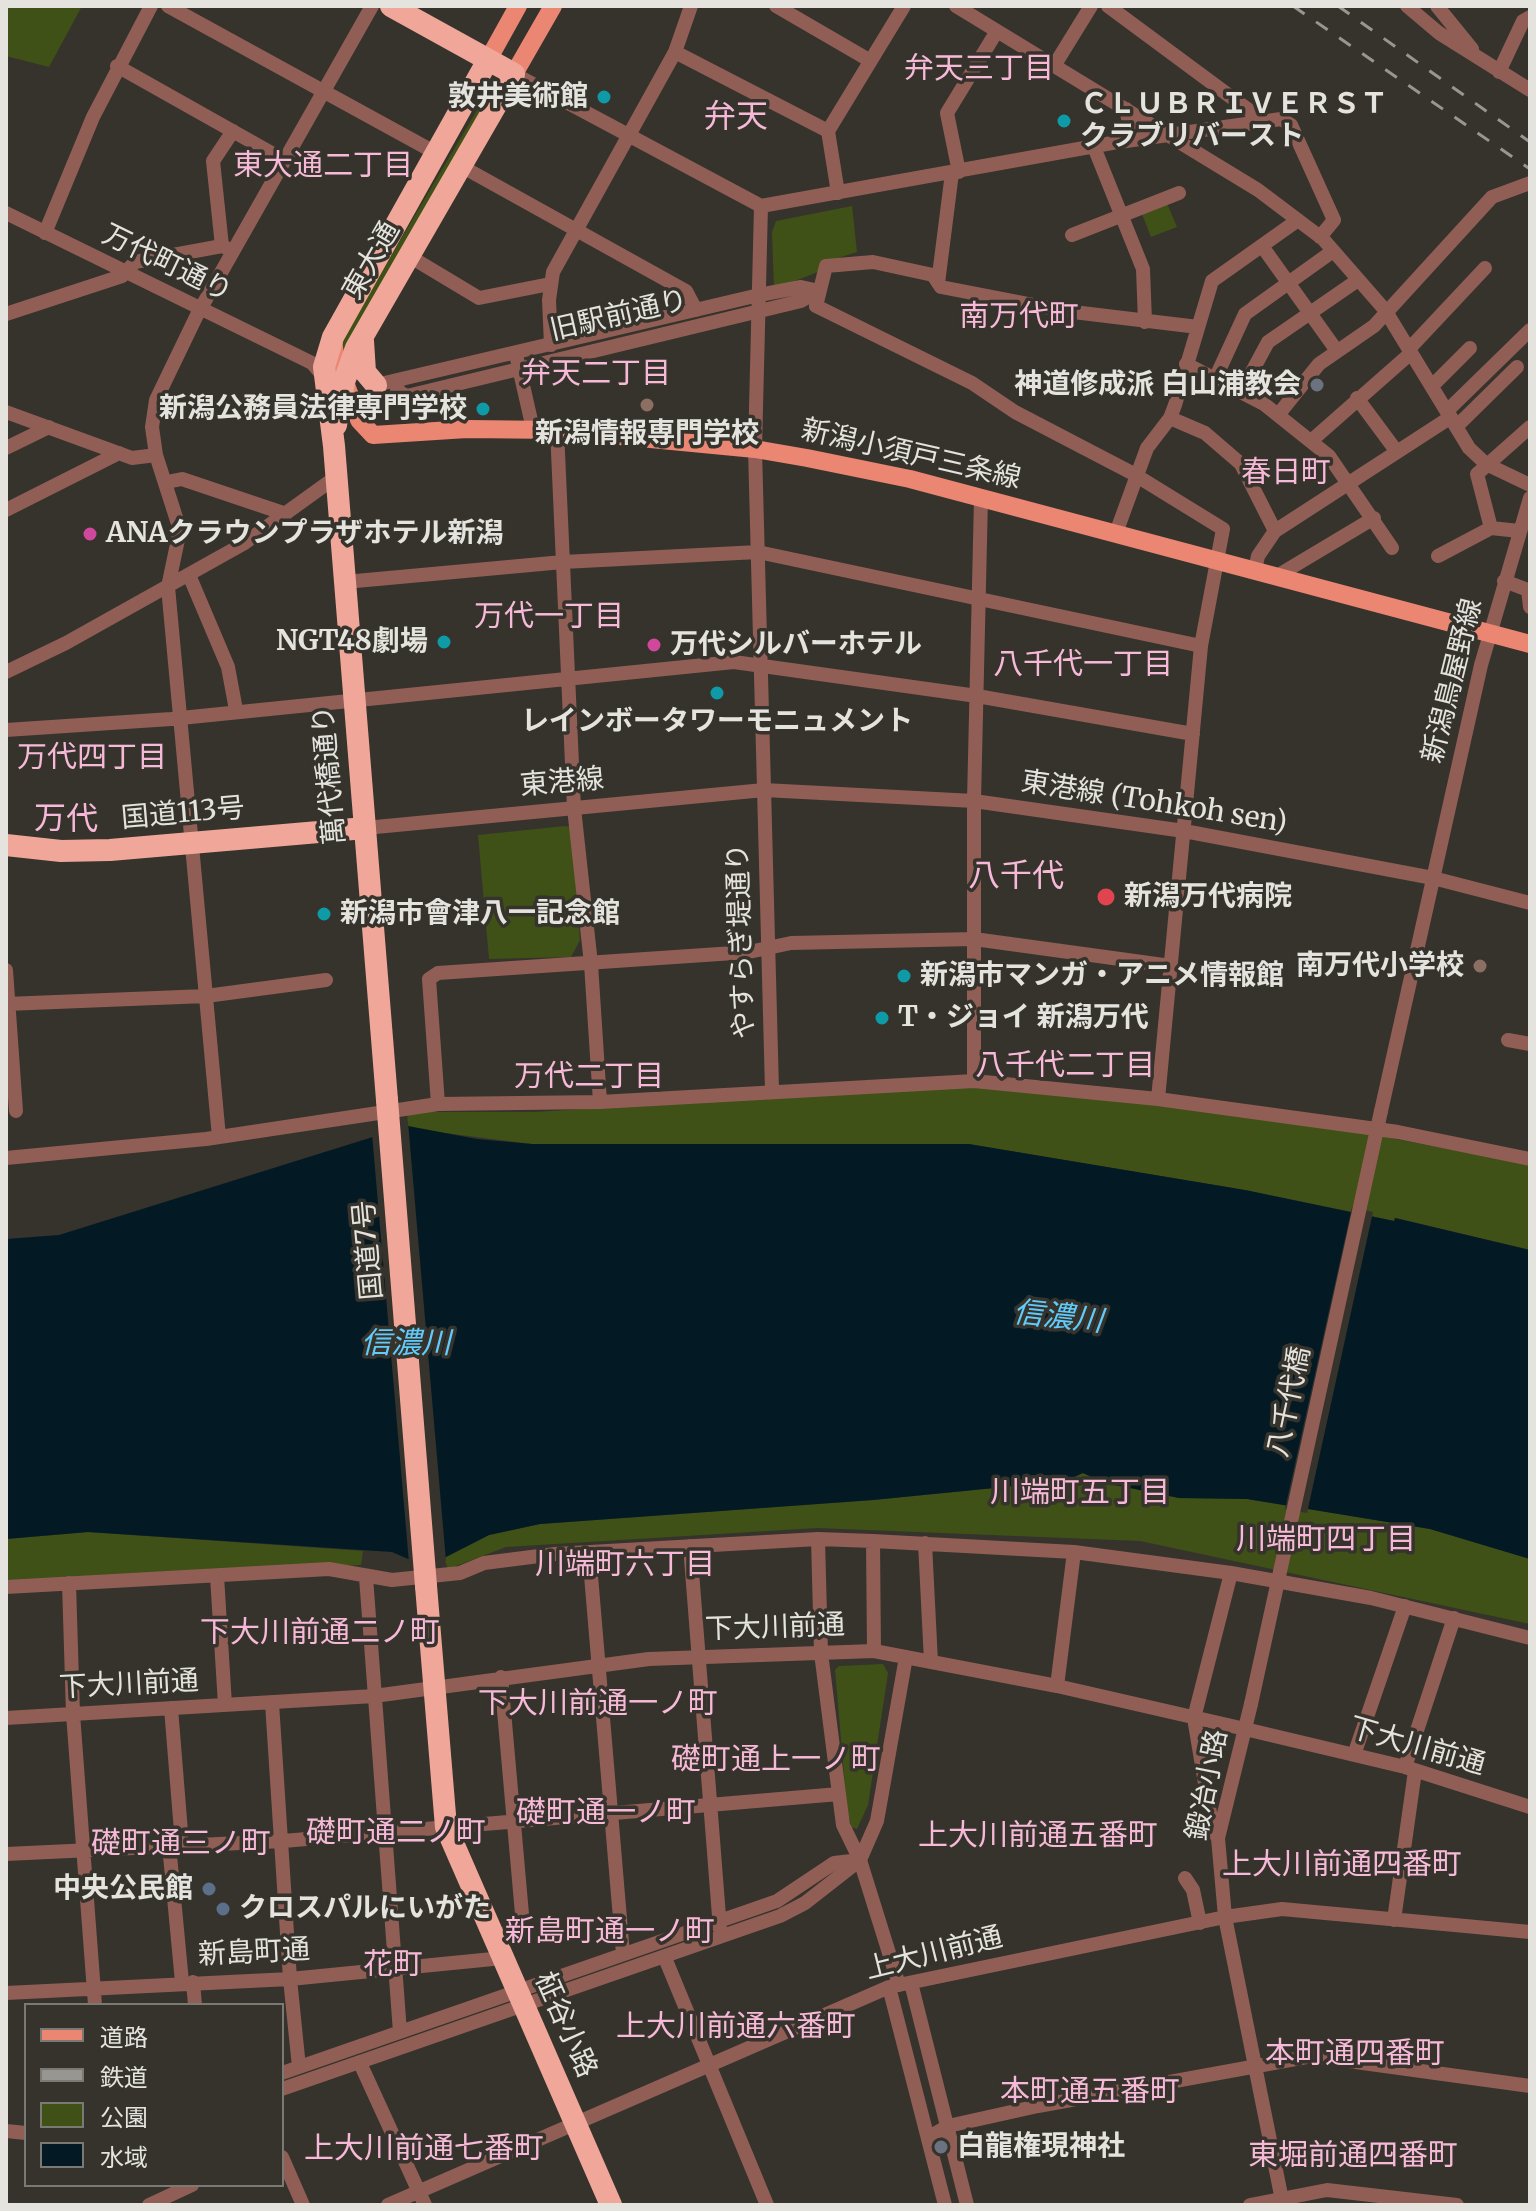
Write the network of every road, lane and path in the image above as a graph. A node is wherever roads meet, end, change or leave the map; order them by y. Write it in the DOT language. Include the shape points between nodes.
graph roads {
  1 [pos="151,6"];
  2 [pos="168,6"];
  3 [pos="372,6"];
  4 [pos="391,6"];
  5 [pos="518,6"];
  6 [pos="553,6"];
  7 [pos="691,6"];
  8 [pos="776,6"];
  9 [pos="904,6"];
  10 [pos="956,6"];
  11 [pos="1091,6"];
  12 [pos="1108,6"];
  13 [pos="1407,6"];
  14 [pos="1437,6"];
  15 [pos="1530,17"];
  16 [pos="997,31"];
  17 [pos="675,52"];
  18 [pos="488,60"];
  19 [pos="869,60"];
  20 [pos="1482,62"];
  21 [pos="117,66"];
  22 [pos="1054,66"];
  23 [pos="1499,72"];
  24 [pos="514,74"];
  25 [pos="1530,90"];
  26 [pos="323,93"];
  27 [pos="1126,109"];
  28 [pos="1262,120"];
  29 [pos="233,131"];
  30 [pos="828,131"];
  31 [pos="627,135"];
  32 [pos="1168,135"];
  33 [pos="1112,143"];
  34 [pos="1094,147"];
  35 [pos="436,153"];
  36 [pos="284,160"];
  37 [pos="461,166"];
  38 [pos="955,172"];
  39 [pos="1530,183"];
  40 [pos="838,193"];
  41 [pos="1179,193"];
  42 [pos="761,206"];
  43 [pos="6,213"];
  44 [pos="1120,217"];
  45 [pos="1298,220"];
  46 [pos="577,228"];
  47 [pos="45,233"];
  48 [pos="1072,235"];
  49 [pos="1320,237"];
  50 [pos="1262,246"];
  51 [pos="228,249"];
  52 [pos="1333,251"];
  53 [pos="409,256"];
  54 [pos="1485,268"];
  55 [pos="125,273"];
  56 [pos="1358,280"];
  57 [pos="938,283"];
  58 [pos="1288,283"];
  59 [pos="550,284"];
  60 [pos="819,291"];
  61 [pos="759,302"];
  62 [pos="200,309"];
  63 [pos="696,310"];
  64 [pos="1385,310"];
  65 [pos="1310,313"];
  66 [pos="6,314"];
  67 [pos="1145,322"];
  68 [pos="1198,327"];
  69 [pos="1530,330"];
  70 [pos="363,336"];
  71 [pos="333,337"];
  72 [pos="559,348"];
  73 [pos="1470,348"];
  74 [pos="1337,351"];
  75 [pos="1410,351"];
  76 [pos="306,360"];
  77 [pos="517,360"];
  78 [pos="1186,364"];
  79 [pos="1517,367"];
  80 [pos="1215,379"];
  81 [pos="387,382"];
  82 [pos="331,384"];
  83 [pos="1432,386"];
  84 [pos="1241,392"];
  85 [pos="1357,398"];
  86 [pos="6,412"];
  87 [pos="1278,415"];
  88 [pos="347,416"];
  89 [pos="1170,418"];
  90 [pos="1452,418"];
  91 [pos="49,427"];
  92 [pos="1530,427"];
  93 [pos="533,429"];
  94 [pos="557,430"];
  95 [pos="1311,441"];
  96 [pos="334,446"];
  97 [pos="6,448"];
  98 [pos="755,449"];
  99 [pos="1397,452"];
  100 [pos="119,453"];
  101 [pos="156,455"];
  102 [pos="1486,464"];
  103 [pos="1136,476"];
  104 [pos="336,477"];
  105 [pos="167,482"];
  106 [pos="1350,482"];
  107 [pos="1530,485"];
  108 [pos="981,498"];
  109 [pos="1529,506"];
  110 [pos="6,510"];
  111 [pos="286,514"];
  112 [pos="1374,518"];
  113 [pos="1491,528"];
  114 [pos="1275,531"];
  115 [pos="1519,531"];
  116 [pos="1116,533"];
  117 [pos="1392,548"];
  118 [pos="758,552"];
  119 [pos="1438,556"];
  120 [pos="1215,559"];
  121 [pos="563,562"];
  122 [pos="1255,570"];
  123 [pos="189,575"];
  124 [pos="1277,576"];
  125 [pos="1504,581"];
  126 [pos="345,582"];
  127 [pos="168,587"];
  128 [pos="1529,589"];
  129 [pos="978,597"];
  130 [pos="1530,607"];
  131 [pos="1489,632"];
  132 [pos="1530,644"];
  133 [pos="1201,646"];
  134 [pos="760,666"];
  135 [pos="6,672"];
  136 [pos="570,681"];
  137 [pos="977,696"];
  138 [pos="354,699"];
  139 [pos="236,710"];
  140 [pos="180,716"];
  141 [pos="6,730"];
  142 [pos="1193,734"];
  143 [pos="764,790"];
  144 [pos="974,801"];
  145 [pos="574,808"];
  146 [pos="365,828"];
  147 [pos="1184,831"];
  148 [pos="192,844"];
  149 [pos="6,845"];
  150 [pos="1433,878"];
  151 [pos="1530,903"];
  152 [pos="974,939"];
  153 [pos="768,948"];
  154 [pos="591,964"];
  155 [pos="1171,966"];
  156 [pos="6,970"];
  157 [pos="326,980"];
  158 [pos="206,996"];
  159 [pos="7,1004"];
  160 [pos="1508,1040"];
  161 [pos="1530,1044"];
  162 [pos="974,1081"];
  163 [pos="772,1090"];
  164 [pos="1158,1099"];
  165 [pos="387,1100"];
  166 [pos="600,1102"];
  167 [pos="438,1104"];
  168 [pos="16,1111"];
  169 [pos="1381,1111"];
  170 [pos="219,1137"];
  171 [pos="57,1156"];
  172 [pos="6,1158"];
  173 [pos="1530,1159"];
  174 [pos="6,1167"];
  175 [pos="818,1539"];
  176 [pos="873,1541"];
  177 [pos="925,1543"];
  178 [pos="690,1546"];
  179 [pos="589,1552"];
  180 [pos="1074,1552"];
  181 [pos="1231,1573"];
  182 [pos="217,1576"];
  183 [pos="366,1577"];
  184 [pos="69,1583"];
  185 [pos="426,1586"];
  186 [pos="6,1587"];
  187 [pos="1405,1606"];
  188 [pos="1454,1618"];
  189 [pos="1530,1638"];
  190 [pos="874,1651"];
  191 [pos="821,1653"];
  192 [pos="698,1657"];
  193 [pos="906,1657"];
  194 [pos="931,1662"];
  195 [pos="598,1664"];
  196 [pos="501,1677"];
  197 [pos="1057,1686"];
  198 [pos="435,1690"];
  199 [pos="374,1696"];
  200 [pos="272,1703"];
  201 [pos="1251,1704"];
  202 [pos="225,1705"];
  203 [pos="171,1708"];
  204 [pos="73,1714"];
  205 [pos="6,1718"];
  206 [pos="1194,1718"];
  207 [pos="1245,1729"];
  208 [pos="1354,1755"];
  209 [pos="1410,1769"];
  210 [pos="839,1794"];
  211 [pos="710,1804"];
  212 [pos="1530,1807"];
  213 [pos="611,1813"];
  214 [pos="512,1821"];
  215 [pos="446,1827"];
  216 [pos="384,1831"];
  217 [pos="1218,1838"];
  218 [pos="283,1841"];
  219 [pos="175,1845"];
  220 [pos="83,1850"];
  221 [pos="6,1854"];
  222 [pos="860,1860"];
  223 [pos="1185,1878"];
  224 [pos="1225,1917"];
  225 [pos="1394,1920"];
  226 [pos="719,1922"];
  227 [pos="1200,1923"];
  228 [pos="1530,1932"];
  229 [pos="722,1937"];
  230 [pos="500,1950"];
  231 [pos="623,1954"];
  232 [pos="665,1958"];
  233 [pos="395,1969"];
  234 [pos="290,1979"];
  235 [pos="188,1982"];
  236 [pos="900,1985"];
  237 [pos="94,1987"];
  238 [pos="6,1993"];
  239 [pos="521,1998"];
  240 [pos="95,2003"];
  241 [pos="194,2003"];
  242 [pos="400,2032"];
  243 [pos="360,2063"];
  244 [pos="710,2064"];
  245 [pos="1255,2065"];
  246 [pos="299,2067"];
  247 [pos="284,2072"];
  248 [pos="1530,2086"];
  249 [pos="284,2088"];
  250 [pos="575,2123"];
  251 [pos="948,2126"];
  252 [pos="929,2137"];
  253 [pos="284,2162"];
  254 [pos="188,2187"];
  255 [pos="422,2198"];
  256 [pos="1282,2202"];
  257 [pos="149,2205"];
  258 [pos="303,2205"];
  259 [pos="388,2205"];
  260 [pos="611,2205"];
  261 [pos="767,2205"];
  262 [pos="945,2205"];
  263 [pos="967,2205"];
  264 [pos="1250,2205"];
  265 [pos="1457,2205"];
  1 -- 21 [label="street"];
  2 -- 26 [label="street"];
  3 -- 26 [label="street"];
  4 -- 18 [label="highway"];
  5 -- 18 [label="main road, 東大通"];
  6 -- 24 [label="main road, 東大通"];
  7 -- 17 [label="street"];
  8 -- 19 [label="street"];
  9 -- 19 [label="street"];
  10 -- 16 [label="street"];
  11 -- 22 [label="street"];
  12 -- 28 [label="street"];
  13 -- 20 [label="street"];
  14 -- 20 [label="street"];
  15 -- 23 [label="street" via="1523,21"];
  16 -- 22 [label="street"];
  16 -- 38 [label="street" via="947,113"];
  17 -- 30 [label="street"];
  17 -- 31 [label="street"];
  18 -- 24 [label="highway"];
  18 -- 35 [label="highway, 東大通"];
  19 -- 30 [label="street"];
  20 -- 23 [label="street"];
  21 -- 29 [label="street"];
  21 -- 47 [label="street"];
  22 -- 27 [label="street"];
  23 -- 25 [label="street"];
  24 -- 31 [label="street"];
  24 -- 37 [label="highway, 東大通"];
  26 -- 35 [label="street"];
  26 -- 36 [label="street"];
  27 -- 32 [label="street"];
  27 -- 33 [label="street" via="1130,127"];
  28 -- 32 [label="street"];
  28 -- 49 [label="street" via="1281,119 1291,125 1334,220"];
  29 -- 36 [label="street"];
  29 -- 51 [label="street" via="213,161"];
  30 -- 40 [label="street"];
  31 -- 42 [label="street"];
  31 -- 46 [label="street"];
  32 -- 33 [label="street"];
  32 -- 45 [label="street"];
  33 -- 34 [label="street"];
  34 -- 38 [label="street"];
  34 -- 44 [label="street"];
  35 -- 71 [label="highway, 東大通"];
  36 -- 51 [label="street"];
  37 -- 46 [label="street"];
  37 -- 53 [label="highway, 東大通"];
  38 -- 40 [label="street"];
  38 -- 57 [label="street"];
  39 -- 64 [label="street" via="1492,197"];
  40 -- 42 [label="street"];
  41 -- 44 [label="street"];
  42 -- 61 [label="street, やすらぎ堤通り"];
  43 -- 47 [label="street, 万代町通り"];
  44 -- 48 [label="street"];
  44 -- 67 [label="street" via="1143,269"];
  45 -- 49 [label="street"];
  45 -- 50 [label="street"];
  46 -- 59 [label="street"];
  46 -- 63 [label="street" via="686,291"];
  47 -- 55 [label="street, 万代町通り"];
  49 -- 52 [label="street"];
  50 -- 58 [label="street"];
  50 -- 68 [label="street" via="1212,281"];
  51 -- 55 [label="street" via="135,262"];
  51 -- 62 [label="street"];
  52 -- 56 [label="street"];
  52 -- 58 [label="street"];
  53 -- 59 [label="street" via="479,298"];
  53 -- 70 [label="highway, 東大通"];
  54 -- 75 [label="street"];
  55 -- 62 [label="street, 万代町通り"];
  55 -- 66 [label="street"];
  56 -- 64 [label="street"];
  56 -- 65 [label="street"];
  57 -- 60 [label="street" via="933,275 849,262 826,266"];
  57 -- 67 [label="street" via="1065,311"];
  58 -- 65 [label="street"];
  58 -- 80 [label="street" via="1245,314"];
  59 -- 72 [label="street"];
  60 -- 61 [label="street, 旧駅前通り" via="801,301"];
  60 -- 103 [label="street" via="816,306 972,383 1015,412"];
  61 -- 63 [label="street"];
  61 -- 72 [label="street, 旧駅前通り"];
  61 -- 98 [label="street, やすらぎ堤通り"];
  62 -- 76 [label="street, 万代町通り"];
  62 -- 101 [label="street" via="156,400"];
  63 -- 72 [label="street"];
  64 -- 74 [label="street" via="1374,326"];
  64 -- 75 [label="street"];
  65 -- 74 [label="street"];
  65 -- 84 [label="street" via="1268,342"];
  67 -- 68 [label="street"];
  68 -- 78 [label="street"];
  69 -- 90 [label="street"];
  70 -- 81 [label="highway" via="364,366"];
  70 -- 82 [label="highway, 東大通"];
  71 -- 76 [label="street"];
  71 -- 82 [label="highway, 東大通"];
  72 -- 77 [label="street, 旧駅前通り"];
  73 -- 83 [label="street"];
  74 -- 87 [label="street" via="1319,364"];
  75 -- 83 [label="street"];
  75 -- 85 [label="street"];
  76 -- 82 [label="street"];
  77 -- 81 [label="street, 旧駅前通り" via="407,396"];
  77 -- 93 [label="street"];
  78 -- 80 [label="street"];
  78 -- 89 [label="street"];
  79 -- 90 [label="street"];
  80 -- 84 [label="street"];
  81 -- 88 [label="main road"];
  82 -- 88 [label="highway, 萬代橋通り"];
  82 -- 96 [label="highway, 萬代橋通り"];
  83 -- 90 [label="street"];
  84 -- 87 [label="street"];
  85 -- 95 [label="street"];
  85 -- 99 [label="street"];
  86 -- 91 [label="street"];
  87 -- 95 [label="street"];
  88 -- 93 [label="main road, 新潟小須戸三条線" via="378,437"];
  88 -- 96 [label="highway, 萬代橋通り"];
  89 -- 103 [label="street" via="1147,448"];
  89 -- 114 [label="street" via="1205,433 1241,464"];
  90 -- 99 [label="street"];
  90 -- 102 [label="street" via="1469,448"];
  91 -- 97 [label="street"];
  91 -- 100 [label="street"];
  92 -- 102 [label="street"];
  93 -- 94 [label="main road, 新潟小須戸三条線"];
  94 -- 98 [label="main road, 新潟小須戸三条線"];
  94 -- 121 [label="street"];
  95 -- 106 [label="street"];
  96 -- 104 [label="highway, 萬代橋通り"];
  98 -- 108 [label="main road, 新潟小須戸三条線"];
  98 -- 118 [label="street, やすらぎ堤通り"];
  99 -- 106 [label="street"];
  100 -- 101 [label="street" via="132,458"];
  100 -- 110 [label="street"];
  101 -- 105 [label="street"];
  102 -- 107 [label="street"];
  102 -- 113 [label="street" via="1477,481"];
  103 -- 116 [label="street"];
  103 -- 120 [label="street" via="1223,529"];
  104 -- 111 [label="street"];
  104 -- 126 [label="highway, 萬代橋通り"];
  105 -- 111 [label="street" via="182,479"];
  105 -- 127 [label="street" via="180,530"];
  106 -- 112 [label="street"];
  106 -- 114 [label="street"];
  108 -- 116 [label="main road, 新潟小須戸三条線"];
  108 -- 129 [label="street"];
  109 -- 115 [label="street, 新潟鳥屋野線"];
  111 -- 123 [label="street"];
  112 -- 117 [label="street"];
  112 -- 124 [label="street"];
  113 -- 115 [label="street"];
  113 -- 119 [label="street"];
  114 -- 122 [label="street"];
  115 -- 125 [label="street, 新潟鳥屋野線"];
  116 -- 120 [label="main road, 新潟小須戸三条線"];
  118 -- 121 [label="street"];
  118 -- 129 [label="street"];
  118 -- 134 [label="street, やすらぎ堤通り"];
  120 -- 122 [label="main road, 新潟小須戸三条線"];
  120 -- 133 [label="street"];
  121 -- 126 [label="street"];
  121 -- 136 [label="street"];
  122 -- 124 [label="main road, 新潟小須戸三条線"];
  123 -- 127 [label="street"];
  123 -- 139 [label="street" via="228,667"];
  124 -- 131 [label="main road, 新潟小須戸三条線"];
  125 -- 128 [label="street"];
  125 -- 131 [label="street, 新潟鳥屋野線"];
  126 -- 138 [label="highway, 萬代橋通り"];
  127 -- 135 [label="street"];
  127 -- 140 [label="street"];
  128 -- 130 [label="street"];
  129 -- 133 [label="street"];
  129 -- 137 [label="street"];
  131 -- 132 [label="main road, 新潟小須戸三条線"];
  131 -- 150 [label="street, 新潟鳥屋野線"];
  133 -- 142 [label="street"];
  134 -- 136 [label="street" via="734,662"];
  134 -- 137 [label="street"];
  134 -- 143 [label="street, やすらぎ堤通り"];
  136 -- 138 [label="street"];
  136 -- 145 [label="street"];
  137 -- 142 [label="street"];
  137 -- 144 [label="street"];
  138 -- 139 [label="street"];
  138 -- 146 [label="highway, 萬代橋通り"];
  139 -- 140 [label="street"];
  140 -- 141 [label="street"];
  140 -- 148 [label="street"];
  142 -- 147 [label="street"];
  143 -- 144 [label="street, 東港線 (Tohkoh sen)"];
  143 -- 145 [label="street, 東港線"];
  143 -- 153 [label="street, やすらぎ堤通り"];
  144 -- 147 [label="street, 東港線 (Tohkoh sen)"];
  144 -- 152 [label="street"];
  145 -- 146 [label="street, 東港線"];
  145 -- 154 [label="street"];
  146 -- 148 [label="highway, 国道113号"];
  146 -- 165 [label="highway, 萬代橋通り"];
  147 -- 150 [label="street, 東港線 (Tohkoh sen)"];
  147 -- 155 [label="street"];
  148 -- 149 [label="highway, 国道113号" via="61,851"];
  148 -- 158 [label="street"];
  150 -- 151 [label="street, 東港線 (Tohkoh sen)"];
  150 -- 169 [label="street, 新潟鳥屋野線"];
  152 -- 153 [label="street"];
  152 -- 155 [label="street"];
  152 -- 162 [label="street"];
  153 -- 154 [label="street"];
  153 -- 163 [label="street, やすらぎ堤通り"];
  154 -- 166 [label="street"];
  154 -- 167 [label="street" via="438,973 429,979"];
  155 -- 164 [label="street"];
  156 -- 159 [label="street"];
  157 -- 158 [label="street"];
  158 -- 159 [label="street"];
  158 -- 170 [label="street"];
  159 -- 168 [label="street"];
  160 -- 161 [label="street"];
  162 -- 163 [label="street"];
  162 -- 164 [label="street"];
  163 -- 166 [label="street"];
  164 -- 173 [label="street" via="1398,1132"];
  165 -- 185 [label="highway, 国道7号, bridge"];
  166 -- 167 [label="street"];
  167 -- 170 [label="street"];
  169 -- 201 [label="street, 八千代橋, bridge"];
  170 -- 171 [label="street"];
  171 -- 172 [label="street"];
  171 -- 174 [label="street"];
  175 -- 176 [label="street"];
  175 -- 178 [label="street"];
  175 -- 191 [label="street"];
  176 -- 177 [label="street"];
  176 -- 190 [label="street"];
  177 -- 180 [label="street"];
  177 -- 194 [label="street"];
  178 -- 179 [label="street"];
  178 -- 192 [label="street"];
  179 -- 183 [label="street" via="484,1563 460,1573"];
  179 -- 195 [label="street"];
  180 -- 181 [label="street"];
  180 -- 197 [label="street"];
  181 -- 187 [label="street"];
  181 -- 206 [label="street"];
  182 -- 183 [label="street" via="329,1569"];
  182 -- 184 [label="street"];
  182 -- 202 [label="street"];
  183 -- 199 [label="street"];
  184 -- 186 [label="street"];
  184 -- 204 [label="street"];
  185 -- 198 [label="highway, 柾谷小路"];
  187 -- 188 [label="street"];
  187 -- 208 [label="street"];
  188 -- 189 [label="street"];
  188 -- 209 [label="street"];
  190 -- 191 [label="street, 下大川前通"];
  190 -- 193 [label="street, 下大川前通"];
  191 -- 192 [label="street, 下大川前通"];
  191 -- 210 [label="street"];
  192 -- 195 [label="street, 下大川前通"];
  192 -- 211 [label="street"];
  193 -- 194 [label="street, 下大川前通"];
  193 -- 222 [label="street" via="877,1821"];
  194 -- 197 [label="street, 下大川前通"];
  195 -- 196 [label="street, 下大川前通"];
  195 -- 213 [label="street"];
  196 -- 198 [label="street, 下大川前通"];
  196 -- 214 [label="street"];
  197 -- 206 [label="street, 下大川前通"];
  198 -- 199 [label="street, 下大川前通"];
  198 -- 215 [label="highway, 柾谷小路"];
  199 -- 200 [label="street, 下大川前通"];
  199 -- 216 [label="street"];
  200 -- 202 [label="street, 下大川前通"];
  200 -- 218 [label="street"];
  201 -- 207 [label="street, 鍛冶小路"];
  202 -- 203 [label="street, 下大川前通"];
  203 -- 204 [label="street, 下大川前通"];
  203 -- 219 [label="street"];
  204 -- 205 [label="street, 下大川前通"];
  204 -- 220 [label="street"];
  206 -- 207 [label="street, 下大川前通"];
  206 -- 217 [label="street"];
  207 -- 208 [label="street, 下大川前通"];
  207 -- 217 [label="street, 鍛冶小路"];
  208 -- 209 [label="street, 下大川前通"];
  209 -- 212 [label="street, 下大川前通"];
  209 -- 225 [label="street"];
  210 -- 211 [label="street"];
  210 -- 222 [label="street" via="843,1825"];
  211 -- 213 [label="street"];
  211 -- 226 [label="street"];
  213 -- 214 [label="street"];
  213 -- 231 [label="street"];
  214 -- 215 [label="street"];
  214 -- 230 [label="street" via="522,1914"];
  215 -- 216 [label="street"];
  215 -- 230 [label="highway, 柾谷小路"];
  216 -- 218 [label="street"];
  216 -- 233 [label="street"];
  217 -- 224 [label="street, 鍛冶小路"];
  218 -- 219 [label="street"];
  218 -- 234 [label="street"];
  219 -- 220 [label="street"];
  219 -- 235 [label="street"];
  220 -- 221 [label="street"];
  220 -- 237 [label="street"];
  222 -- 226 [label="street" via="834,1863 777,1901"];
  222 -- 229 [label="street" via="805,1903"];
  222 -- 236 [label="street"];
  223 -- 227 [label="street"];
  224 -- 225 [label="street, 上大川前通" via="1282,1909"];
  224 -- 227 [label="street, 上大川前通"];
  224 -- 245 [label="street, 鍛冶小路"];
  225 -- 228 [label="street, 上大川前通"];
  226 -- 229 [label="street"];
  226 -- 231 [label="street"];
  227 -- 236 [label="street, 上大川前通"];
  229 -- 232 [label="street"];
  230 -- 233 [label="street, 新島町通"];
  230 -- 239 [label="highway, 柾谷小路"];
  231 -- 239 [label="street"];
  232 -- 239 [label="street"];
  232 -- 244 [label="street"];
  233 -- 234 [label="street, 新島町通"];
  233 -- 242 [label="street"];
  234 -- 235 [label="street, 新島町通"];
  234 -- 246 [label="street"];
  235 -- 237 [label="street, 新島町通"];
  235 -- 241 [label="street"];
  236 -- 244 [label="street, 上大川前通"];
  236 -- 251 [label="street"];
  236 -- 252 [label="street"];
  237 -- 238 [label="street, 新島町通"];
  237 -- 240 [label="street"];
  239 -- 242 [label="street"];
  239 -- 243 [label="street"];
  239 -- 250 [label="highway, 柾谷小路"];
  242 -- 246 [label="street"];
  243 -- 249 [label="street"];
  243 -- 255 [label="street"];
  244 -- 250 [label="street, 上大川前通"];
  244 -- 261 [label="street"];
  245 -- 248 [label="street" via="1312,2056"];
  245 -- 251 [label="street"];
  245 -- 256 [label="street, 鍛冶小路"];
  246 -- 247 [label="street"];
  250 -- 255 [label="street, 上大川前通"];
  250 -- 260 [label="highway, 柾谷小路"];
  251 -- 252 [label="street"];
  251 -- 263 [label="street"];
  252 -- 262 [label="street"];
  253 -- 258 [label="street"];
  254 -- 257 [label="street"];
  255 -- 259 [label="street, 上大川前通"];
  256 -- 264 [label="street"];
  256 -- 265 [label="street" via="1327,2190"];
}
